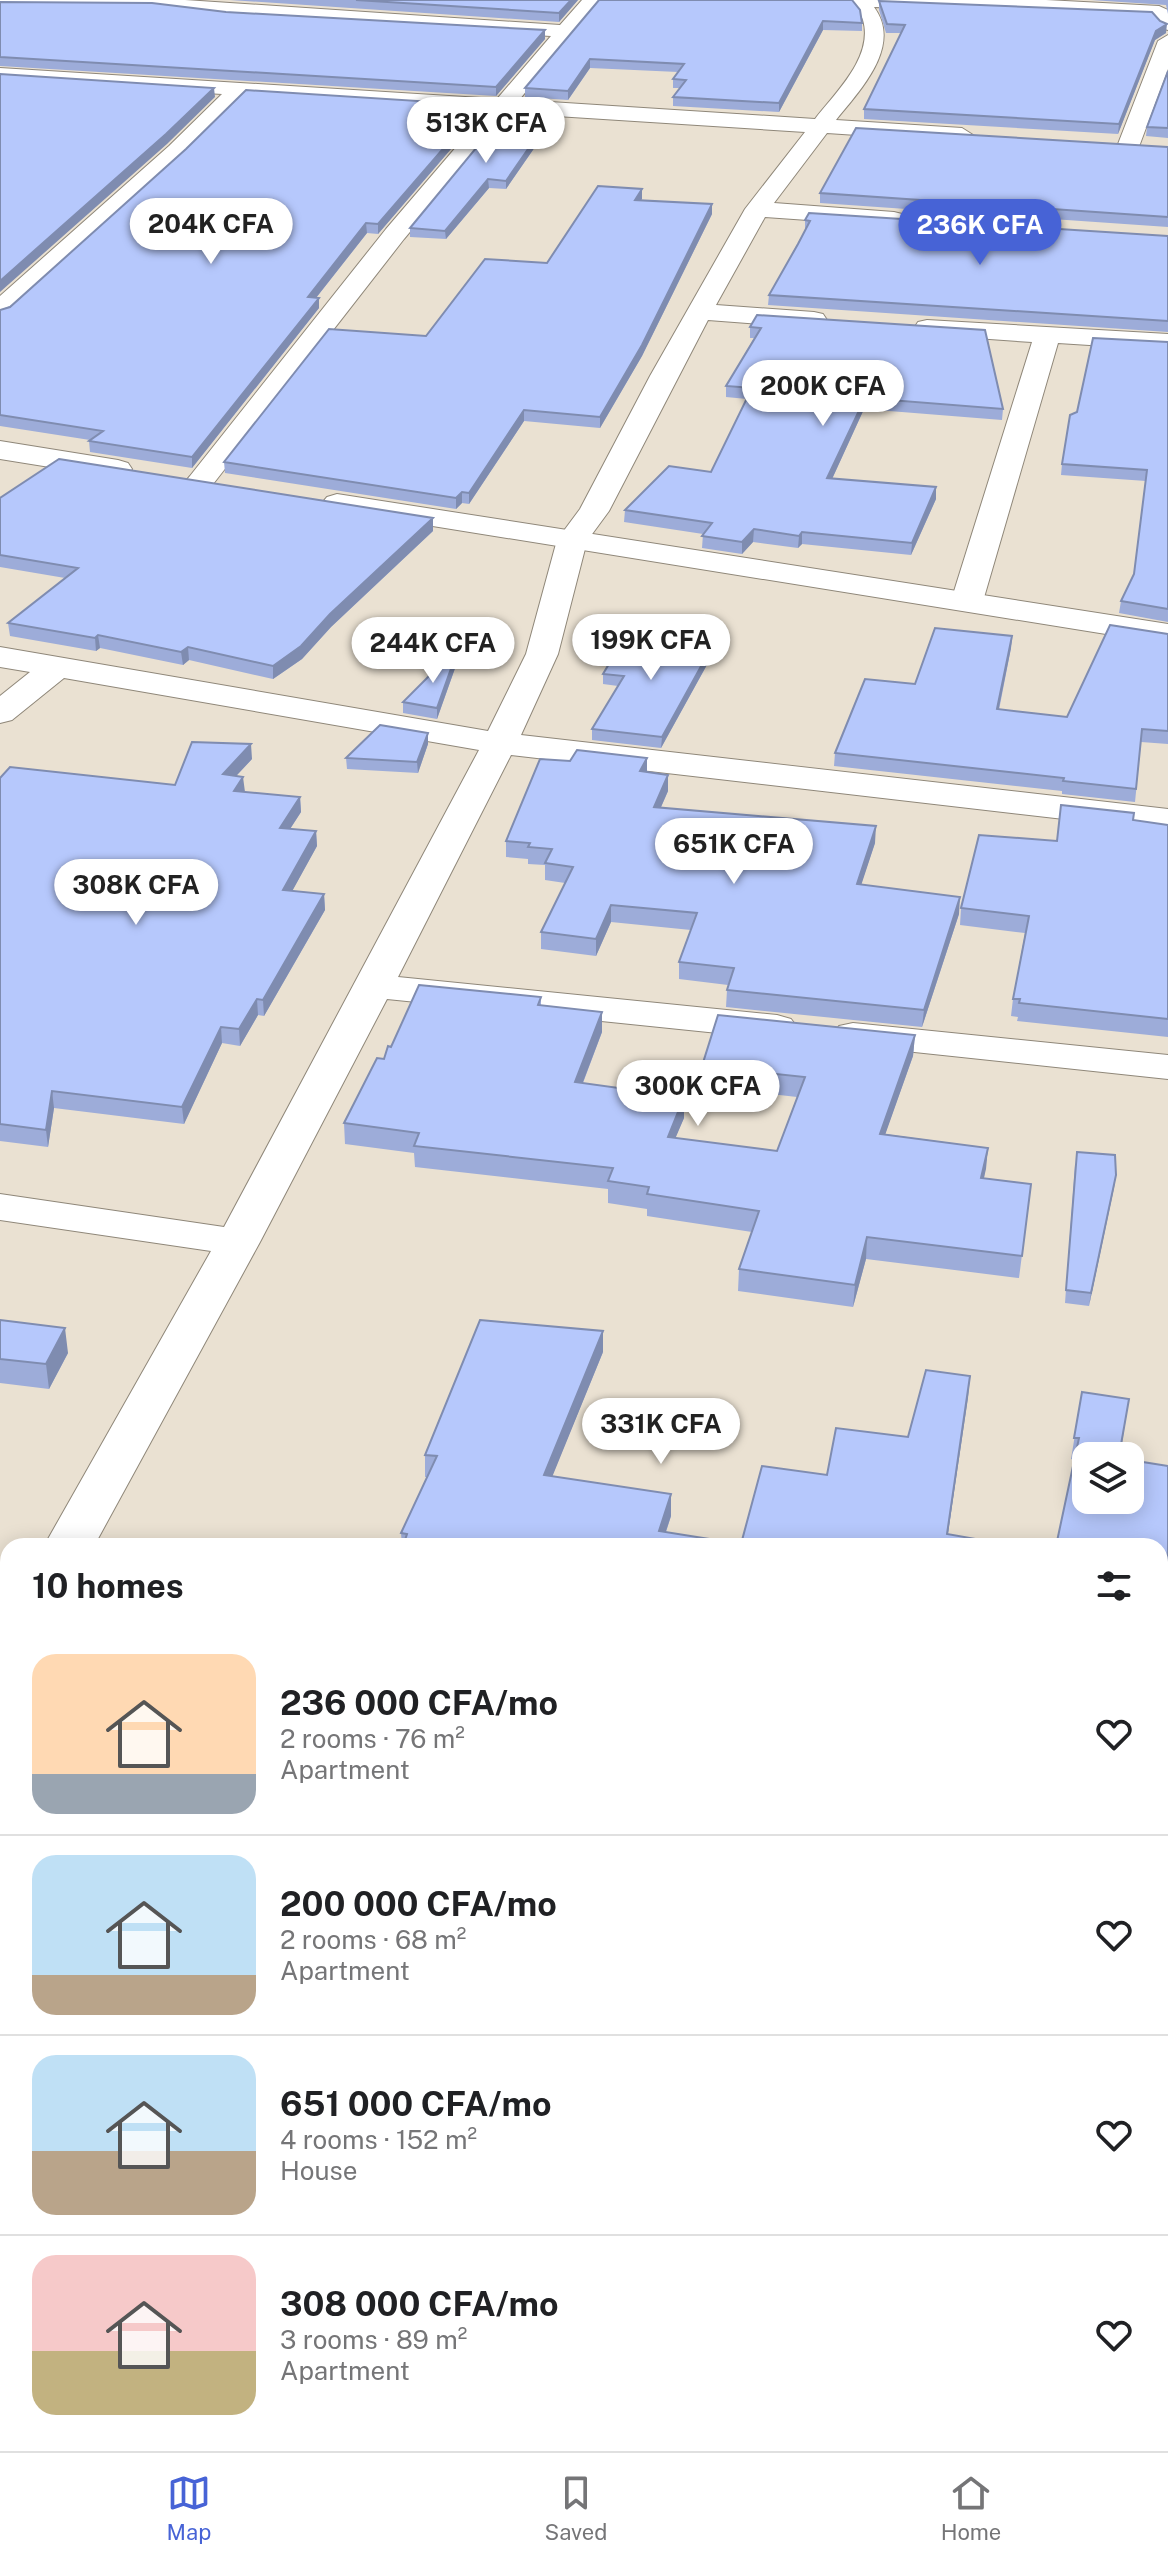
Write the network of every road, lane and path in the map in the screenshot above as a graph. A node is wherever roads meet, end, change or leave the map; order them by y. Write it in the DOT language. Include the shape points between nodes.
graph roads {
  1 [pos="592,0"];
  2 [pos="859,0"];
  3 [pos="0,1"];
  4 [pos="1168,24"];
  5 [pos="563,31"];
  6 [pos="1168,41"];
  7 [pos="0,74"];
  8 [pos="242,87"];
  9 [pos="504,104"];
  10 [pos="824,124"];
  11 [pos="979,136"];
  12 [pos="1155,146"];
  13 [pos="757,209"];
  14 [pos="915,220"];
  15 [pos="0,310"];
  16 [pos="702,312"];
  17 [pos="845,322"];
  18 [pos="908,326"];
  19 [pos="1047,335"];
  20 [pos="1168,342"];
  21 [pos="0,450"];
  22 [pos="139,472"];
  23 [pos="170,477"];
  24 [pos="200,482"];
  25 [pos="231,487"];
  26 [pos="309,499"];
  27 [pos="572,540"];
  28 [pos="967,601"];
  29 [pos="1168,634"];
  30 [pos="0,657"];
  31 [pos="56,668"];
  32 [pos="0,713"];
  33 [pos="500,743"];
  34 [pos="1168,820"];
  35 [pos="373,986"];
  36 [pos="1168,1067"];
  37 [pos="0,1207"];
  38 [pos="238,1242"];
  39 [pos="73,1538"];
  1 -- 5 [label="street"];
  2 -- 4 [label="street" via="1159,12"];
  2 -- 10 [label="street" via="873,19 874,43 863,71"];
  3 -- 5 [label="street" via="153,2"];
  5 -- 9 [label="street"];
  6 -- 12 [label="street" via="1121,144"];
  7 -- 8 [label="street"];
  8 -- 9 [label="street"];
  8 -- 15 [label="street"];
  9 -- 10 [label="street"];
  9 -- 24 [label="street"];
  10 -- 11 [label="street"];
  10 -- 13 [label="street"];
  13 -- 14 [label="street"];
  13 -- 16 [label="street"];
  16 -- 17 [label="street"];
  16 -- 27 [label="street" via="594,511"];
  18 -- 19 [label="street"];
  19 -- 20 [label="street"];
  19 -- 28 [label="street"];
  21 -- 22 [label="street"];
  23 -- 24 [label="street"];
  24 -- 25 [label="street"];
  26 -- 27 [label="street"];
  27 -- 28 [label="street"];
  27 -- 33 [label="street" via="542,654"];
  28 -- 29 [label="street"];
  30 -- 31 [label="street"];
  31 -- 32 [label="street"];
  31 -- 33 [label="street"];
  33 -- 34 [label="street"];
  33 -- 35 [label="street"];
  35 -- 36 [label="street"];
  35 -- 38 [label="street"];
  37 -- 38 [label="street"];
  38 -- 39 [label="street"];
}
